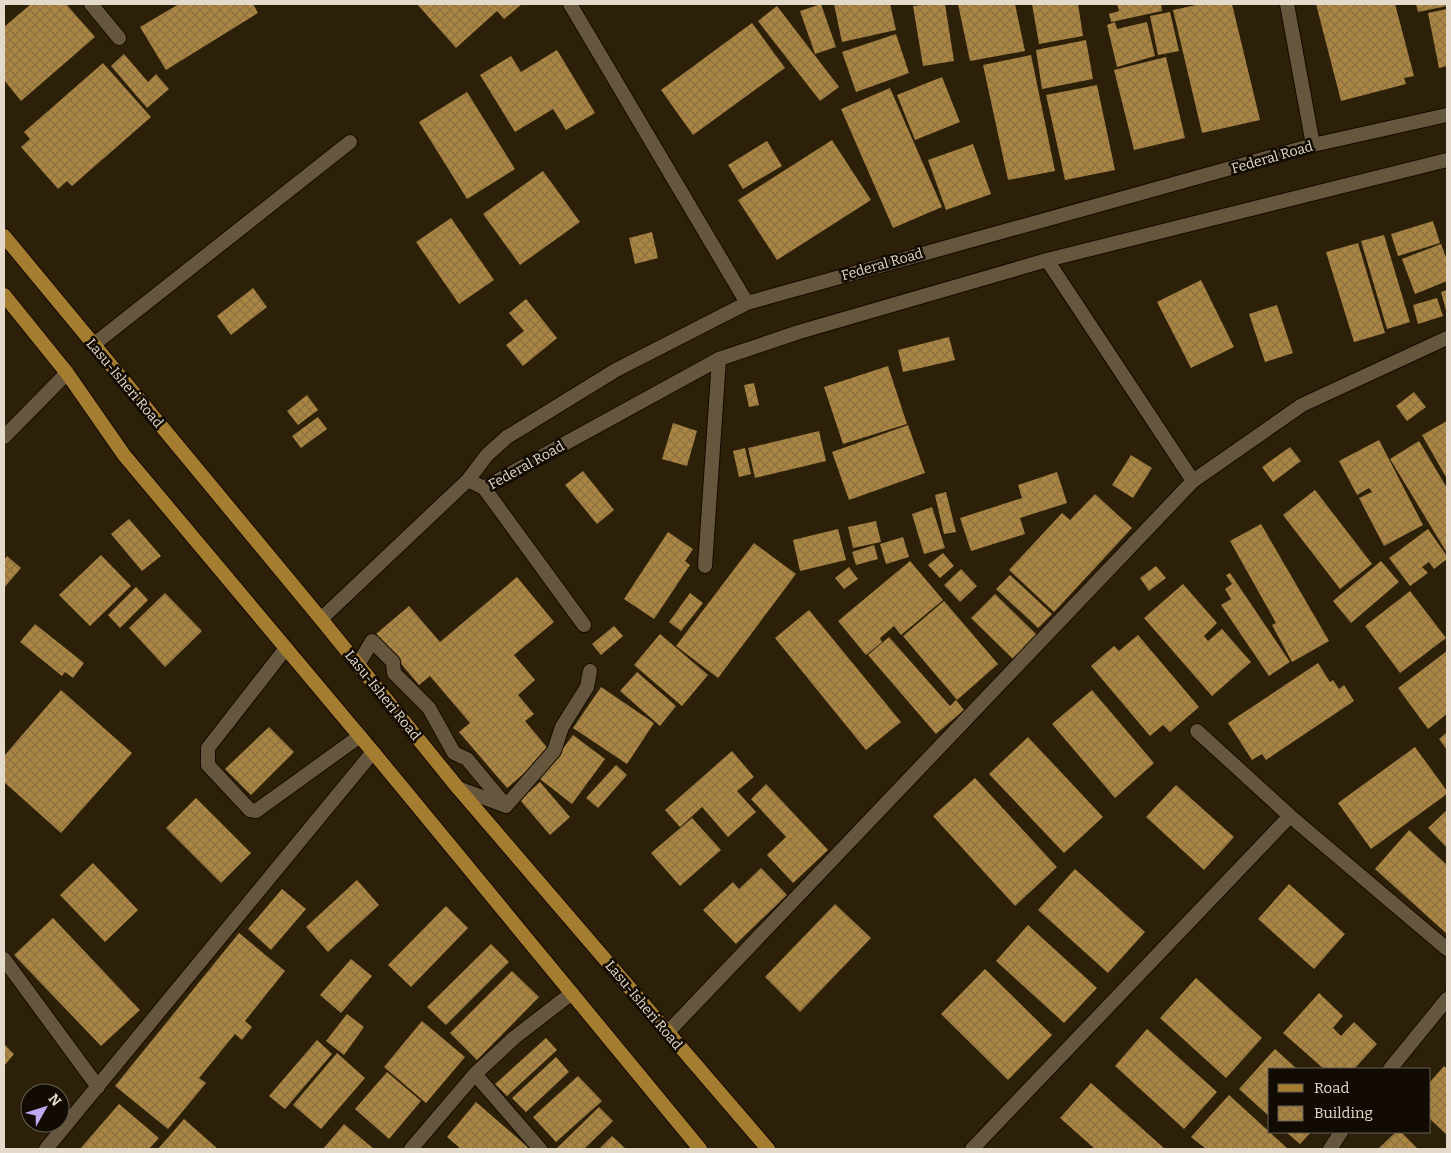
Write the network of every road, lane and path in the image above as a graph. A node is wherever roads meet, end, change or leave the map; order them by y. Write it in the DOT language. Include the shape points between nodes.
graph roads {
  1 [pos="91,4"];
  2 [pos="570,4"];
  3 [pos="1288,4"];
  4 [pos="119,38"];
  5 [pos="1447,115"];
  6 [pos="350,142"];
  7 [pos="1313,145"];
  8 [pos="1447,160"];
  9 [pos="4,236"];
  10 [pos="1047,260"];
  11 [pos="4,295"];
  12 [pos="747,303"];
  13 [pos="1447,338"];
  14 [pos="94,344"];
  15 [pos="719,359"];
  16 [pos="68,373"];
  17 [pos="4,437"];
  18 [pos="468,480"];
  19 [pos="1193,481"];
  20 [pos="484,488"];
  21 [pos="704,566"];
  22 [pos="321,619"];
  23 [pos="584,625"];
  24 [pos="286,648"];
  25 [pos="358,665"];
  26 [pos="590,671"];
  27 [pos="1197,731"];
  28 [pos="360,736"];
  29 [pos="373,752"];
  30 [pos="458,788"];
  31 [pos="506,806"];
  32 [pos="1290,816"];
  33 [pos="1447,949"];
  34 [pos="4,959"];
  35 [pos="572,994"];
  36 [pos="1447,999"];
  37 [pos="668,1032"];
  38 [pos="1391,1068"];
  39 [pos="475,1074"];
  40 [pos="98,1087"];
  41 [pos="1340,1133"];
  42 [pos="46,1149"];
  43 [pos="411,1149"];
  44 [pos="540,1149"];
  45 [pos="700,1149"];
  46 [pos="768,1149"];
  47 [pos="972,1149"];
  48 [pos="1330,1149"];
  1 -- 4 [label="street"];
  2 -- 12 [label="street"];
  3 -- 7 [label="street"];
  5 -- 7 [label="street, Federal Road"];
  6 -- 14 [label="street"];
  7 -- 12 [label="street, Federal Road"];
  8 -- 10 [label="street, Federal Road"];
  9 -- 14 [label="main road, Lasu-Isheri Road"];
  10 -- 15 [label="street, Federal Road" via="799,332"];
  10 -- 19 [label="street"];
  11 -- 16 [label="main road"];
  12 -- 18 [label="street, Federal Road" via="616,370 508,437 487,455"];
  13 -- 19 [label="street" via="1302,406"];
  14 -- 22 [label="main road, Lasu-Isheri Road"];
  15 -- 20 [label="street, Federal Road"];
  15 -- 21 [label="street"];
  16 -- 17 [label="street"];
  16 -- 24 [label="main road" via="124,455"];
  18 -- 20 [label="street, Federal Road"];
  18 -- 22 [label="street"];
  19 -- 37 [label="street"];
  20 -- 23 [label="street"];
  22 -- 25 [label="main road, Lasu-Isheri Road"];
  24 -- 28 [label="main road"];
  24 -- 28 [label="street" via="208,748 208,765 250,810 256,811"];
  25 -- 30 [label="main road, Lasu-Isheri Road"];
  25 -- 31 [label="street" via="372,641 393,662 394,673 429,708 454,753 467,758"];
  26 -- 31 [label="street" via="587,687 562,727 554,751"];
  27 -- 32 [label="street"];
  28 -- 29 [label="main road"];
  29 -- 35 [label="main road"];
  29 -- 40 [label="street"];
  30 -- 31 [label="street"];
  30 -- 37 [label="main road, Lasu-Isheri Road"];
  32 -- 33 [label="street"];
  32 -- 47 [label="street"];
  34 -- 40 [label="street"];
  35 -- 39 [label="street" via="514,1037"];
  35 -- 45 [label="main road"];
  36 -- 38 [label="street"];
  37 -- 46 [label="main road, Lasu-Isheri Road"];
  39 -- 43 [label="street"];
  39 -- 44 [label="street"];
  40 -- 42 [label="street"];
  41 -- 48 [label="street"];
}
